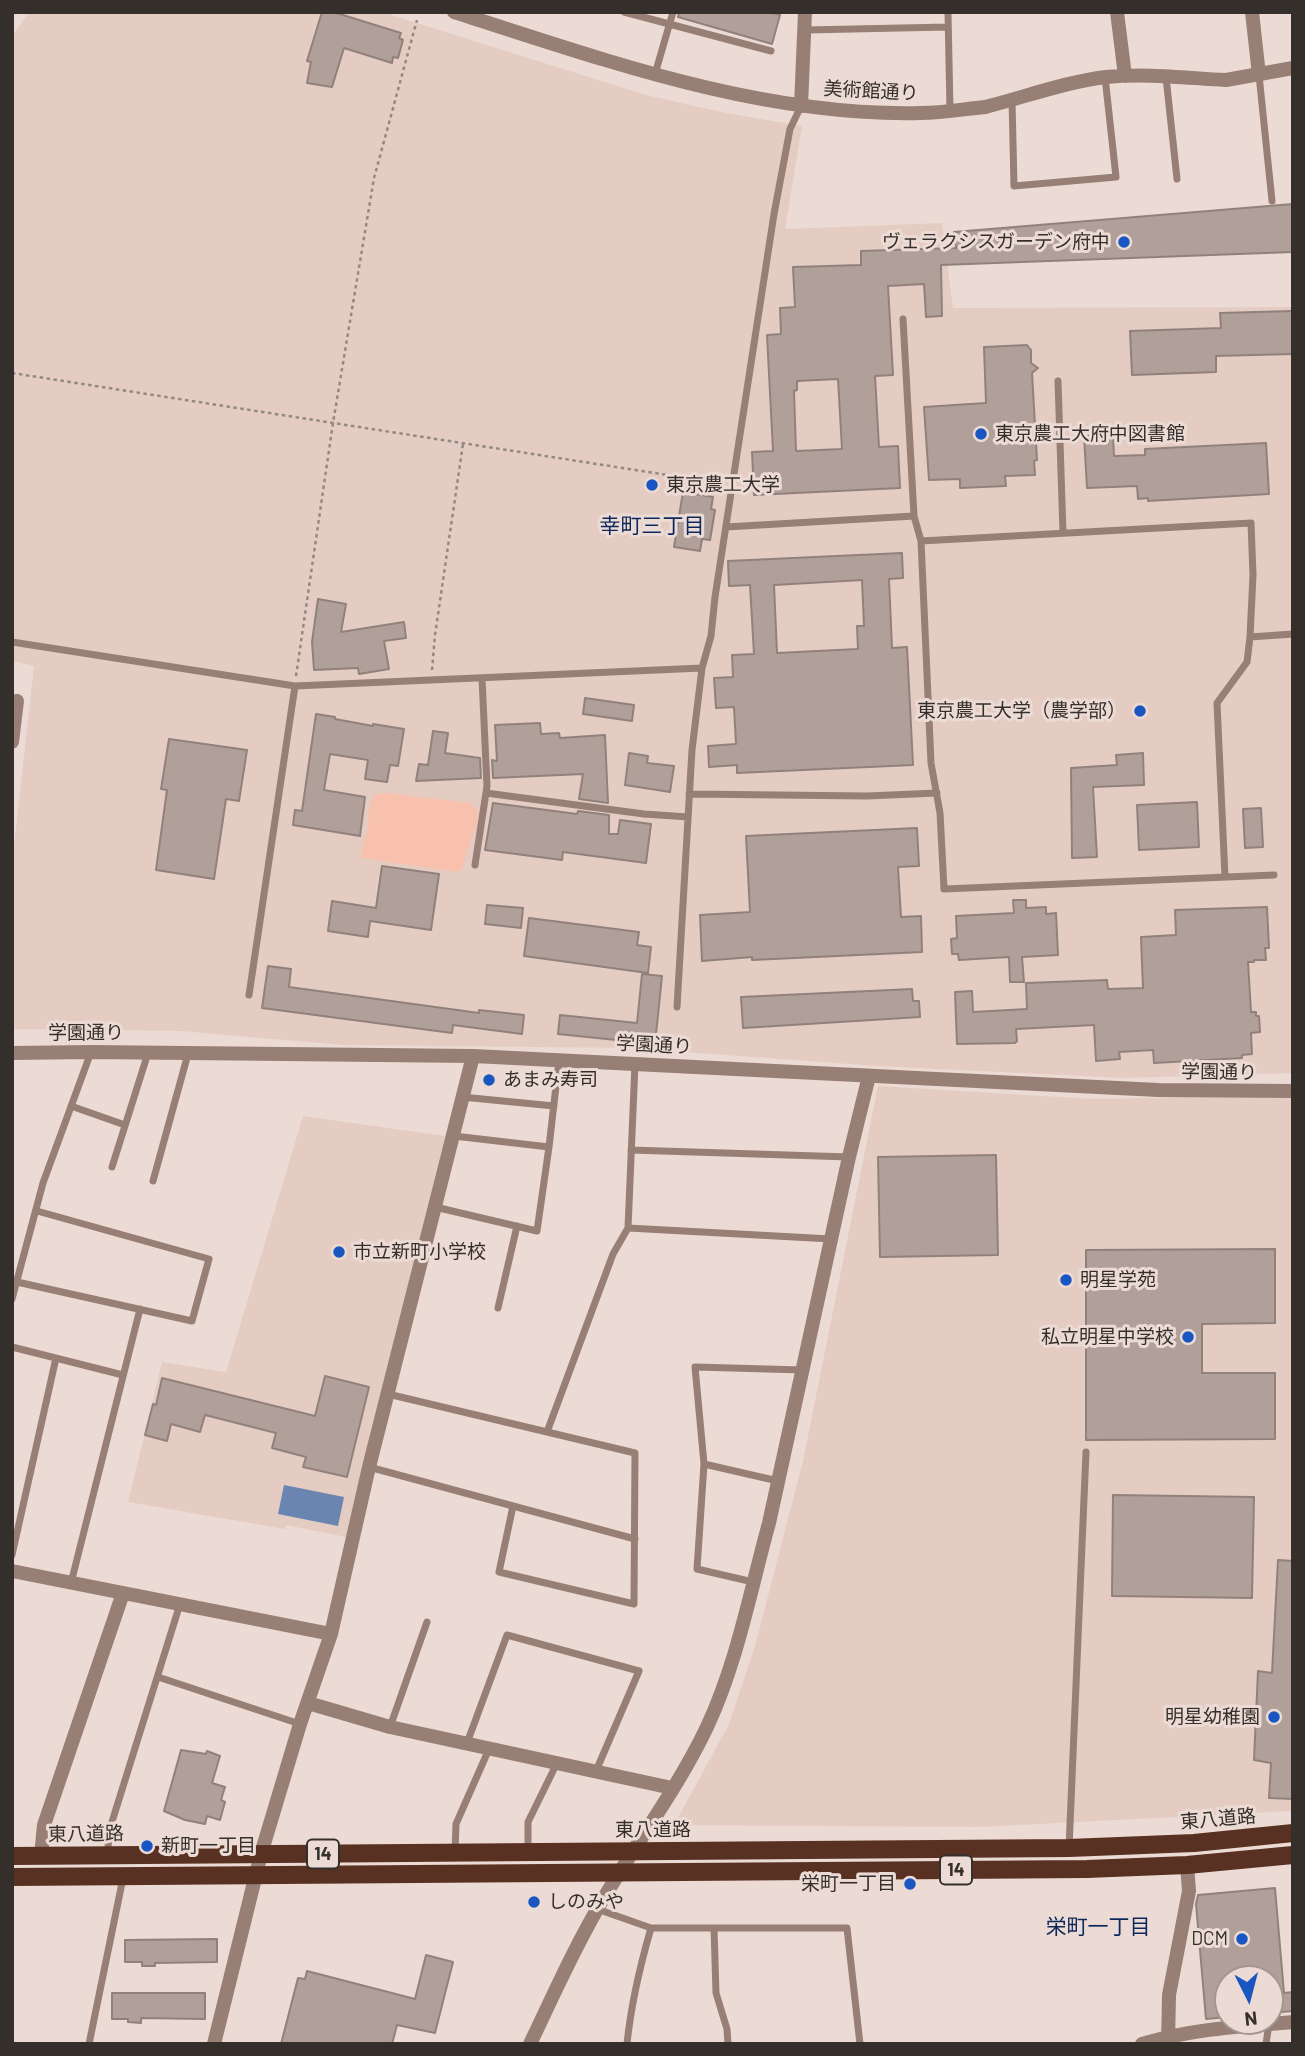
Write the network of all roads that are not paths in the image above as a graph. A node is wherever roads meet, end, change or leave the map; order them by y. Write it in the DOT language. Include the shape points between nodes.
graph roads {
  1 [pos="454,12"];
  2 [pos="624,12"];
  3 [pos="673,12"];
  4 [pos="805,12"];
  5 [pos="948,12"];
  6 [pos="1117,12"];
  7 [pos="1252,12"];
  8 [pos="477,16"];
  9 [pos="670,25"];
  10 [pos="948,27"];
  11 [pos="805,30"];
  12 [pos="771,51"];
  13 [pos="1293,68"];
  14 [pos="655,75"];
  15 [pos="1259,75"];
  16 [pos="1125,76"];
  17 [pos="1166,76"];
  18 [pos="1105,77"];
  19 [pos="1012,100"];
  20 [pos="801,106"];
  21 [pos="950,111"];
  22 [pos="1177,179"];
  23 [pos="1272,201"];
  24 [pos="903,319"];
  25 [pos="1058,382"];
  26 [pos="914,516"];
  27 [pos="726,527"];
  28 [pos="1063,533"];
  29 [pos="921,541"];
  30 [pos="1293,634"];
  31 [pos="1250,636"];
  32 [pos="12,642"];
  33 [pos="702,668"];
  34 [pos="482,678"];
  35 [pos="295,686"];
  36 [pos="15,701"];
  37 [pos="12,742"];
  38 [pos="486,793"];
  39 [pos="936,793"];
  40 [pos="689,794"];
  41 [pos="688,817"];
  42 [pos="475,865"];
  43 [pos="1274,875"];
  44 [pos="1225,877"];
  45 [pos="249,995"];
  46 [pos="677,1007"];
  47 [pos="91,1052"];
  48 [pos="149,1053"];
  49 [pos="188,1053"];
  50 [pos="13,1056"];
  51 [pos="473,1056"];
  52 [pos="559,1060"];
  53 [pos="635,1063"];
  54 [pos="870,1076"];
  55 [pos="1293,1091"];
  56 [pos="461,1097"];
  57 [pos="71,1106"];
  58 [pos="554,1106"];
  59 [pos="125,1125"];
  60 [pos="454,1136"];
  61 [pos="549,1147"];
  62 [pos="631,1150"];
  63 [pos="849,1157"];
  64 [pos="112,1167"];
  65 [pos="153,1181"];
  66 [pos="435,1207"];
  67 [pos="37,1211"];
  68 [pos="517,1226"];
  69 [pos="628,1228"];
  70 [pos="832,1239"];
  71 [pos="17,1282"];
  72 [pos="12,1299"];
  73 [pos="498,1308"];
  74 [pos="140,1309"];
  75 [pos="12,1347"];
  76 [pos="56,1358"];
  77 [pos="803,1370"];
  78 [pos="123,1375"];
  79 [pos="388,1394"];
  80 [pos="547,1432"];
  81 [pos="1086,1452"];
  82 [pos="704,1464"];
  83 [pos="369,1467"];
  84 [pos="779,1481"];
  85 [pos="513,1506"];
  86 [pos="635,1539"];
  87 [pos="12,1555"];
  88 [pos="12,1571"];
  89 [pos="752,1582"];
  90 [pos="71,1583"];
  91 [pos="123,1593"];
  92 [pos="180,1604"];
  93 [pos="428,1622"];
  94 [pos="331,1634"];
  95 [pos="158,1677"];
  96 [pos="308,1703"];
  97 [pos="300,1724"];
  98 [pos="390,1727"];
  99 [pos="467,1743"];
  100 [pos="489,1748"];
  101 [pos="558,1763"];
  102 [pos="596,1771"];
  103 [pos="673,1788"];
  104 [pos="1293,1833"];
  105 [pos="1069,1849"];
  106 [pos="633,1852"];
  107 [pos="455,1853"];
  108 [pos="528,1853"];
  109 [pos="261,1854"];
  110 [pos="107,1855"];
  111 [pos="1293,1855"];
  112 [pos="12,1856"];
  113 [pos="41,1856"];
  114 [pos="1187,1865"];
  115 [pos="1068,1870"];
  116 [pos="618,1874"];
  117 [pos="255,1875"];
  118 [pos="12,1877"];
  119 [pos="124,1877"];
  120 [pos="597,1909"];
  121 [pos="651,1928"];
  122 [pos="714,1928"];
  123 [pos="1214,2033"];
  124 [pos="1168,2040"];
  125 [pos="89,2044"];
  126 [pos="215,2044"];
  127 [pos="530,2044"];
  128 [pos="627,2044"];
  129 [pos="728,2044"];
  130 [pos="860,2044"];
  131 [pos="1142,2044"];
  1 -- 8 [label="street, 美術館通り"];
  2 -- 9 [label="lane"];
  3 -- 9 [label="lane"];
  4 -- 11 [label="street"];
  5 -- 10 [label="lane"];
  6 -- 16 [label="street"];
  7 -- 15 [label="street"];
  8 -- 14 [label="street, 美術館通り"];
  9 -- 12 [label="lane"];
  9 -- 14 [label="lane"];
  10 -- 11 [label="lane"];
  10 -- 21 [label="lane"];
  11 -- 20 [label="street"];
  13 -- 15 [label="street, 美術館通り"];
  14 -- 20 [label="street, 美術館通り"];
  15 -- 17 [label="street, 美術館通り" via="1226,80"];
  15 -- 23 [label="lane"];
  16 -- 17 [label="street, 美術館通り"];
  16 -- 18 [label="street, 美術館通り"];
  17 -- 22 [label="lane"];
  18 -- 19 [label="street, 美術館通り"];
  18 -- 19 [label="lane" via="1116,177 1014,186"];
  19 -- 21 [label="street, 美術館通り"];
  20 -- 21 [label="street, 美術館通り" via="873,112"];
  20 -- 27 [label="lane" via="787,141"];
  24 -- 26 [label="lane"];
  25 -- 28 [label="lane"];
  26 -- 27 [label="lane"];
  26 -- 29 [label="lane"];
  27 -- 33 [label="lane" via="711,636"];
  28 -- 29 [label="lane"];
  28 -- 31 [label="lane" via="1251,523"];
  29 -- 39 [label="lane"];
  30 -- 31 [label="lane"];
  31 -- 44 [label="lane" via="1247,662 1217,703"];
  32 -- 35 [label="lane"];
  33 -- 34 [label="lane"];
  33 -- 40 [label="lane"];
  34 -- 35 [label="lane"];
  34 -- 38 [label="lane"];
  35 -- 45 [label="lane"];
  36 -- 37 [label="street"];
  38 -- 41 [label="lane"];
  38 -- 42 [label="lane"];
  39 -- 40 [label="lane"];
  39 -- 44 [label="lane" via="944,889"];
  40 -- 41 [label="lane"];
  41 -- 46 [label="lane"];
  43 -- 44 [label="lane"];
  47 -- 48 [label="street, 学園通り"];
  47 -- 50 [label="street, 学園通り"];
  47 -- 57 [label="lane"];
  48 -- 49 [label="street, 学園通り"];
  48 -- 59 [label="lane"];
  49 -- 51 [label="street, 学園通り"];
  49 -- 65 [label="lane"];
  51 -- 52 [label="street, 学園通り"];
  51 -- 56 [label="street"];
  52 -- 53 [label="street, 学園通り"];
  52 -- 58 [label="lane"];
  53 -- 54 [label="street, 学園通り"];
  53 -- 62 [label="lane"];
  54 -- 55 [label="street, 学園通り" via="1158,1090"];
  54 -- 63 [label="street"];
  56 -- 58 [label="lane"];
  56 -- 60 [label="street"];
  57 -- 59 [label="lane"];
  57 -- 67 [label="lane"];
  58 -- 61 [label="lane"];
  59 -- 64 [label="lane"];
  60 -- 61 [label="lane"];
  60 -- 66 [label="street"];
  61 -- 68 [label="lane" via="537,1231"];
  62 -- 63 [label="lane"];
  62 -- 69 [label="lane"];
  63 -- 70 [label="street"];
  66 -- 68 [label="lane"];
  66 -- 79 [label="street"];
  67 -- 71 [label="lane"];
  67 -- 74 [label="lane" via="209,1259 192,1321"];
  68 -- 73 [label="lane"];
  69 -- 70 [label="lane"];
  69 -- 80 [label="lane" via="613,1254"];
  70 -- 77 [label="street"];
  71 -- 72 [label="lane"];
  71 -- 74 [label="lane"];
  74 -- 78 [label="lane"];
  75 -- 76 [label="lane"];
  76 -- 78 [label="lane"];
  76 -- 87 [label="lane"];
  77 -- 82 [label="lane" via="695,1367"];
  77 -- 84 [label="street"];
  78 -- 90 [label="lane"];
  79 -- 80 [label="lane"];
  79 -- 83 [label="street"];
  80 -- 86 [label="lane" via="635,1453"];
  81 -- 105 [label="lane"];
  82 -- 84 [label="lane"];
  82 -- 89 [label="lane" via="697,1569"];
  83 -- 85 [label="lane"];
  83 -- 94 [label="street"];
  84 -- 89 [label="street"];
  85 -- 86 [label="lane"];
  85 -- 86 [label="lane" via="499,1572 634,1604"];
  88 -- 90 [label="street"];
  89 -- 103 [label="street" via="732,1667 706,1729"];
  90 -- 91 [label="street"];
  91 -- 92 [label="street"];
  91 -- 113 [label="street" via="44,1825"];
  92 -- 94 [label="street"];
  92 -- 95 [label="lane"];
  93 -- 98 [label="lane"];
  94 -- 96 [label="street"];
  95 -- 97 [label="lane"];
  95 -- 110 [label="lane" via="111,1825"];
  96 -- 97 [label="street"];
  96 -- 98 [label="street"];
  97 -- 109 [label="street"];
  98 -- 99 [label="street"];
  99 -- 100 [label="street"];
  99 -- 102 [label="lane" via="507,1635 639,1671"];
  100 -- 101 [label="street"];
  100 -- 107 [label="lane" via="456,1825"];
  101 -- 102 [label="street"];
  101 -- 108 [label="lane" via="528,1822"];
  102 -- 103 [label="street"];
  103 -- 106 [label="street"];
  104 -- 105 [label="main road, 東八道路 / 14"];
  105 -- 106 [label="main road, 東八道路 / 14"];
  105 -- 115 [label="main road"];
  106 -- 108 [label="main road, 東八道路 / 14"];
  106 -- 116 [label="street"];
  107 -- 108 [label="main road, 東八道路 / 14"];
  107 -- 109 [label="main road, 東八道路 / 14"];
  109 -- 110 [label="main road, 東八道路 / 14"];
  109 -- 117 [label="street"];
  110 -- 113 [label="main road, 東八道路 / 14"];
  111 -- 114 [label="main road, 14"];
  112 -- 113 [label="main road, 東八道路 / 14"];
  114 -- 115 [label="main road, 14"];
  114 -- 124 [label="street" via="1189,1891 1169,1995"];
  115 -- 116 [label="main road, 14"];
  116 -- 117 [label="main road, 14"];
  116 -- 120 [label="street"];
  117 -- 119 [label="main road, 14"];
  117 -- 126 [label="street"];
  118 -- 119 [label="main road, 14"];
  119 -- 125 [label="lane"];
  120 -- 121 [label="lane"];
  120 -- 127 [label="street"];
  121 -- 122 [label="lane"];
  121 -- 128 [label="lane" via="635,1988"];
  122 -- 129 [label="lane" via="716,1993"];
  122 -- 130 [label="lane" via="847,1928"];
  123 -- 124 [label="street"];
  124 -- 131 [label="street"];
}
